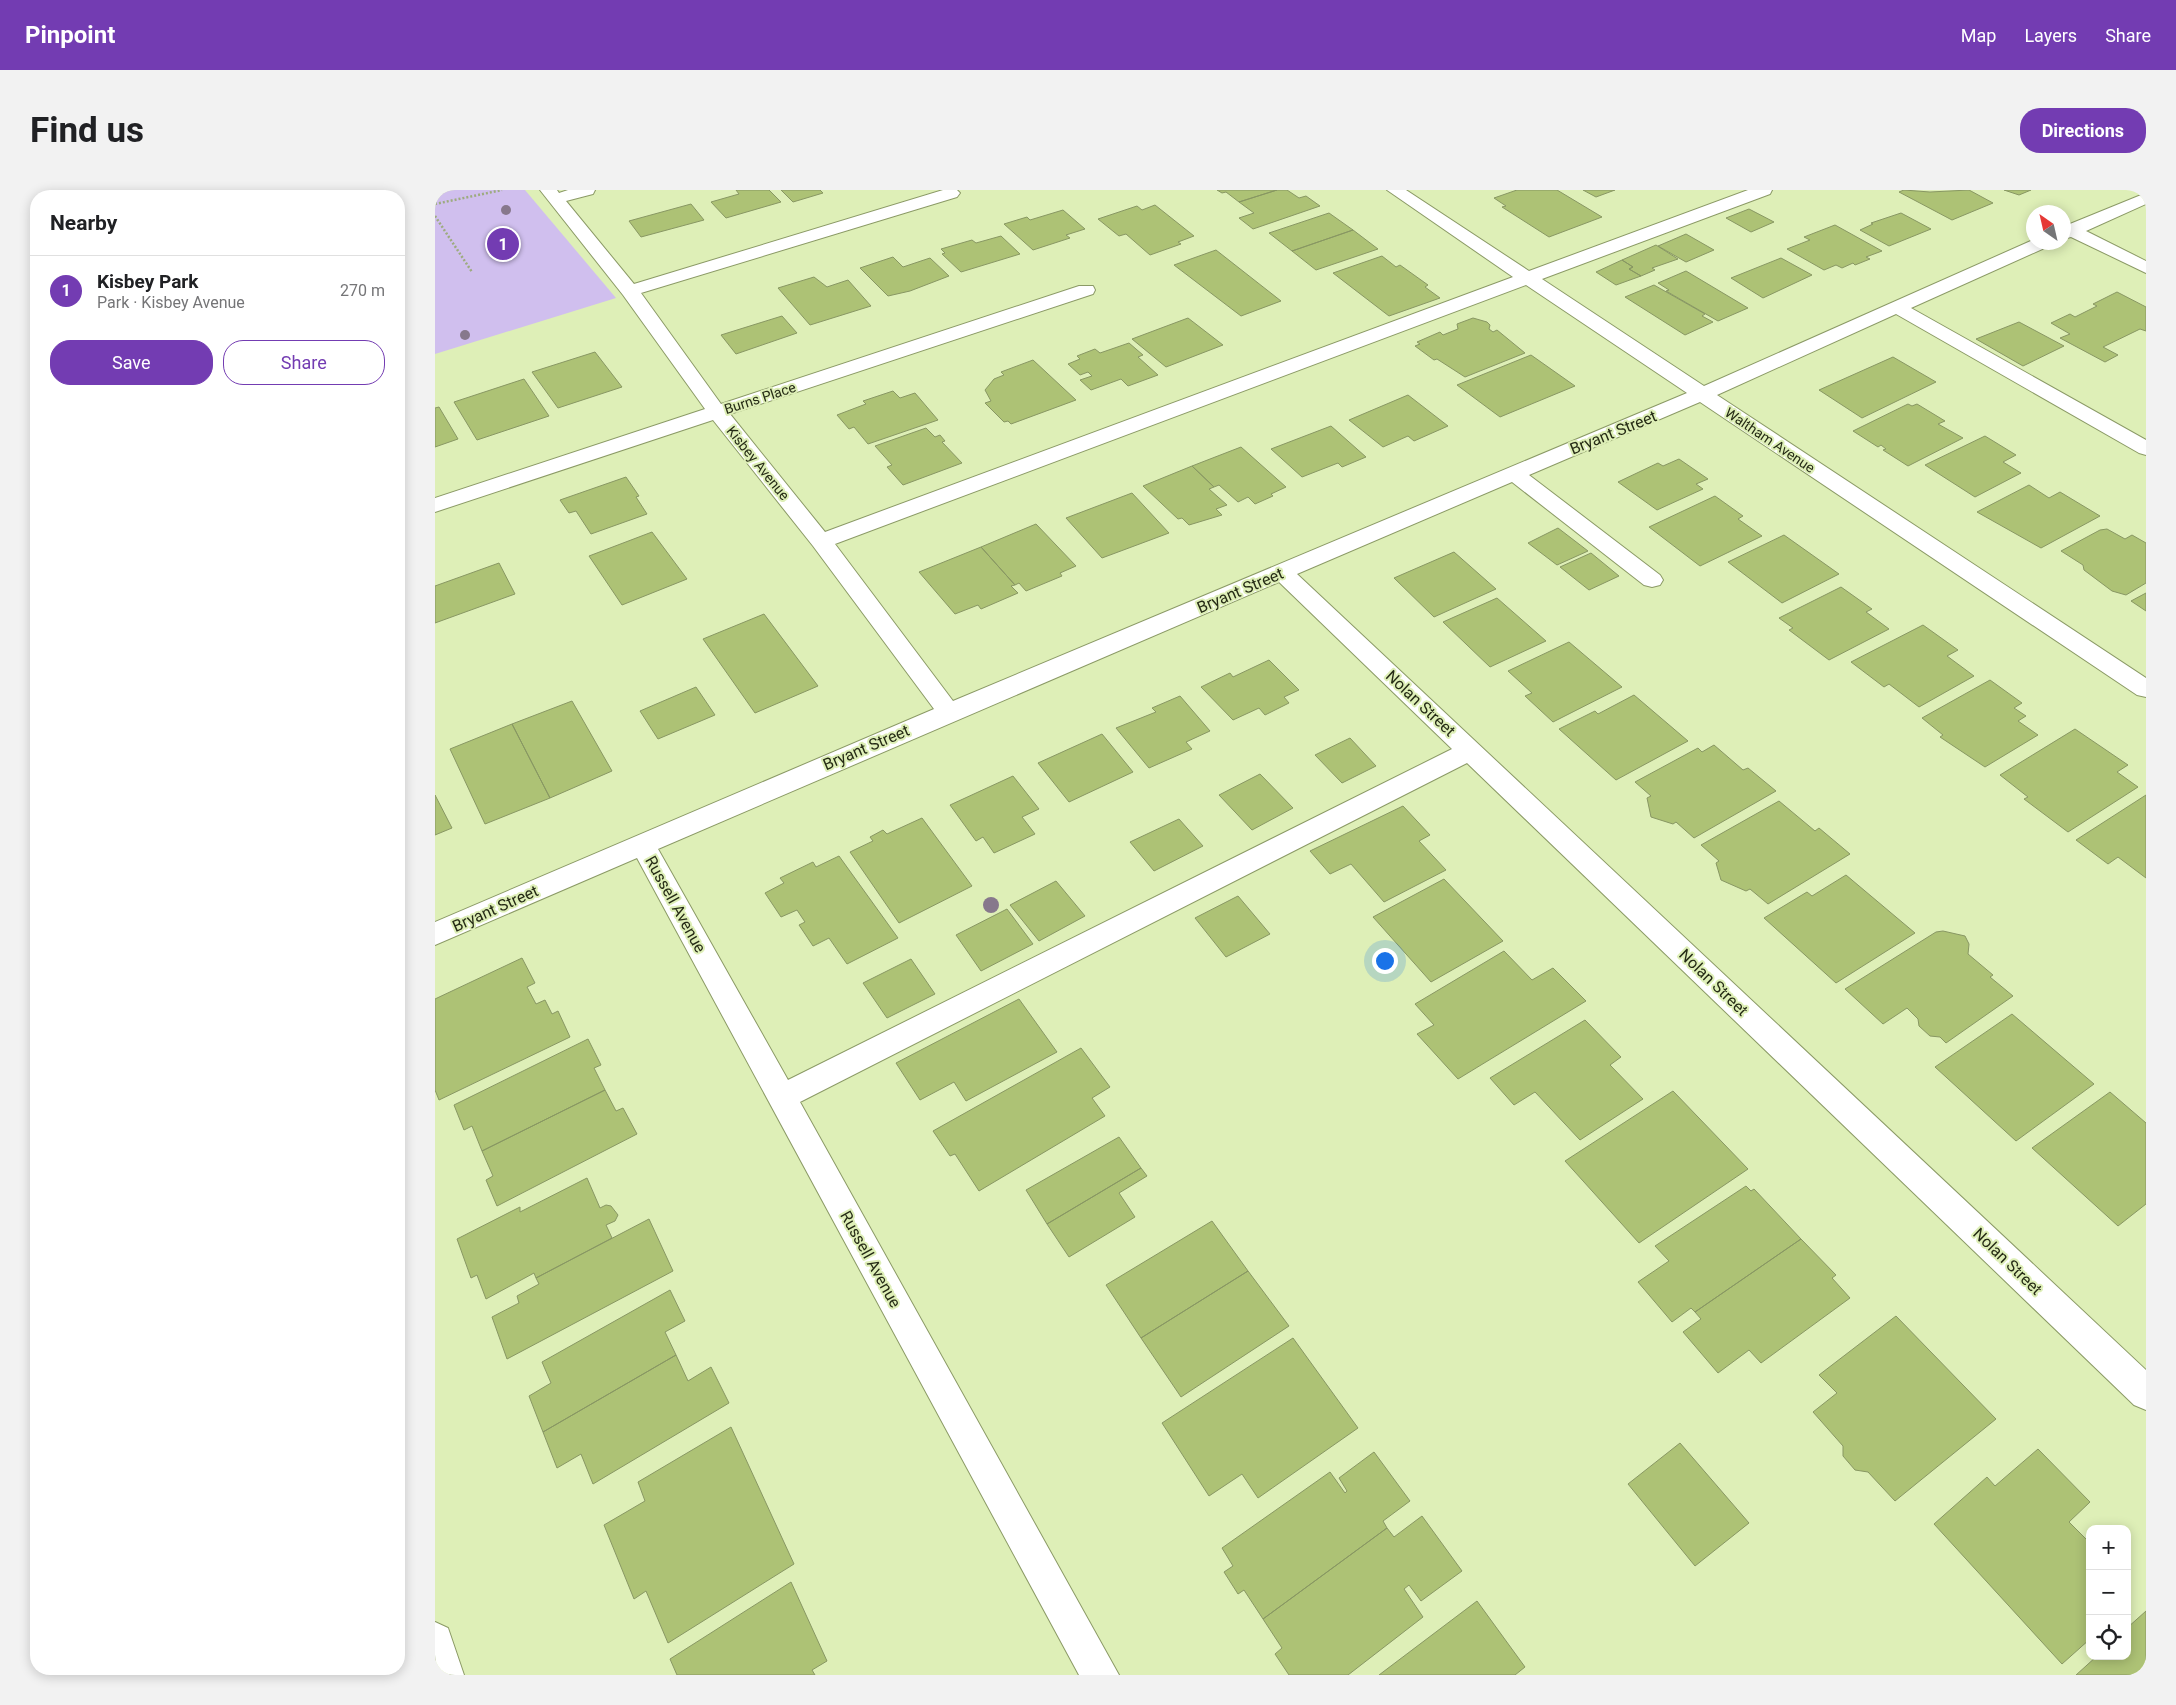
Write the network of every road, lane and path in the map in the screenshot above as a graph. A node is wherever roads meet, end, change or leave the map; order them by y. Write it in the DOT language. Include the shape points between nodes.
graph roads {
  1 [pos="502,190"];
  2 [pos="587,190"];
  3 [pos="1395,190"];
  4 [pos="1764,190"];
  5 [pos="951,193"];
  6 [pos="551,194"];
  7 [pos="2146,198"];
  8 [pos="435,204"];
  9 [pos="435,216"];
  10 [pos="2071,230"];
  11 [pos="2071,234"];
  12 [pos="2026,250"];
  13 [pos="2146,268"];
  14 [pos="471,272"];
  15 [pos="1527,279"];
  16 [pos="1086,290"];
  17 [pos="630,291"];
  18 [pos="1897,307"];
  19 [pos="1703,394"];
  20 [pos="717,412"];
  21 [pos="2146,449"];
  22 [pos="1513,473"];
  23 [pos="435,505"];
  24 [pos="821,541"];
  25 [pos="1282,572"];
  26 [pos="1652,580"];
  27 [pos="2146,689"];
  28 [pos="949,712"];
  29 [pos="1471,750"];
  30 [pos="642,843"];
  31 [pos="435,934"];
  32 [pos="781,1097"];
  33 [pos="2146,1393"];
  34 [pos="435,1641"];
  35 [pos="445,1675"];
  36 [pos="1100,1675"];
  1 -- 8 [label="path"];
  2 -- 6 [label="street"];
  3 -- 15 [label="street, Waltham Avenue"];
  4 -- 15 [label="street"];
  5 -- 17 [label="street"];
  6 -- 17 [label="street, Kisbey Avenue"];
  7 -- 10 [label="street"];
  9 -- 14 [label="path"];
  11 -- 13 [label="street"];
  12 -- 18 [label="street, Bryant Street"];
  15 -- 19 [label="street, Waltham Avenue"];
  15 -- 24 [label="street"];
  16 -- 20 [label="street, Burns Place"];
  17 -- 20 [label="street, Kisbey Avenue"];
  18 -- 19 [label="street, Bryant Street"];
  18 -- 21 [label="street"];
  19 -- 22 [label="street, Bryant Street"];
  19 -- 27 [label="street, Waltham Avenue"];
  20 -- 23 [label="street, Burns Place"];
  20 -- 24 [label="street, Kisbey Avenue"];
  22 -- 25 [label="street, Bryant Street"];
  22 -- 26 [label="street"];
  24 -- 28 [label="street, Kisbey Avenue"];
  25 -- 28 [label="street, Bryant Street"];
  25 -- 29 [label="street, Nolan Street"];
  28 -- 30 [label="street, Bryant Street"];
  29 -- 32 [label="street"];
  29 -- 33 [label="street, Nolan Street"];
  30 -- 31 [label="street, Bryant Street"];
  30 -- 32 [label="street, Russell Avenue"];
  32 -- 36 [label="street, Russell Avenue"];
  34 -- 35 [label="street"];
}
